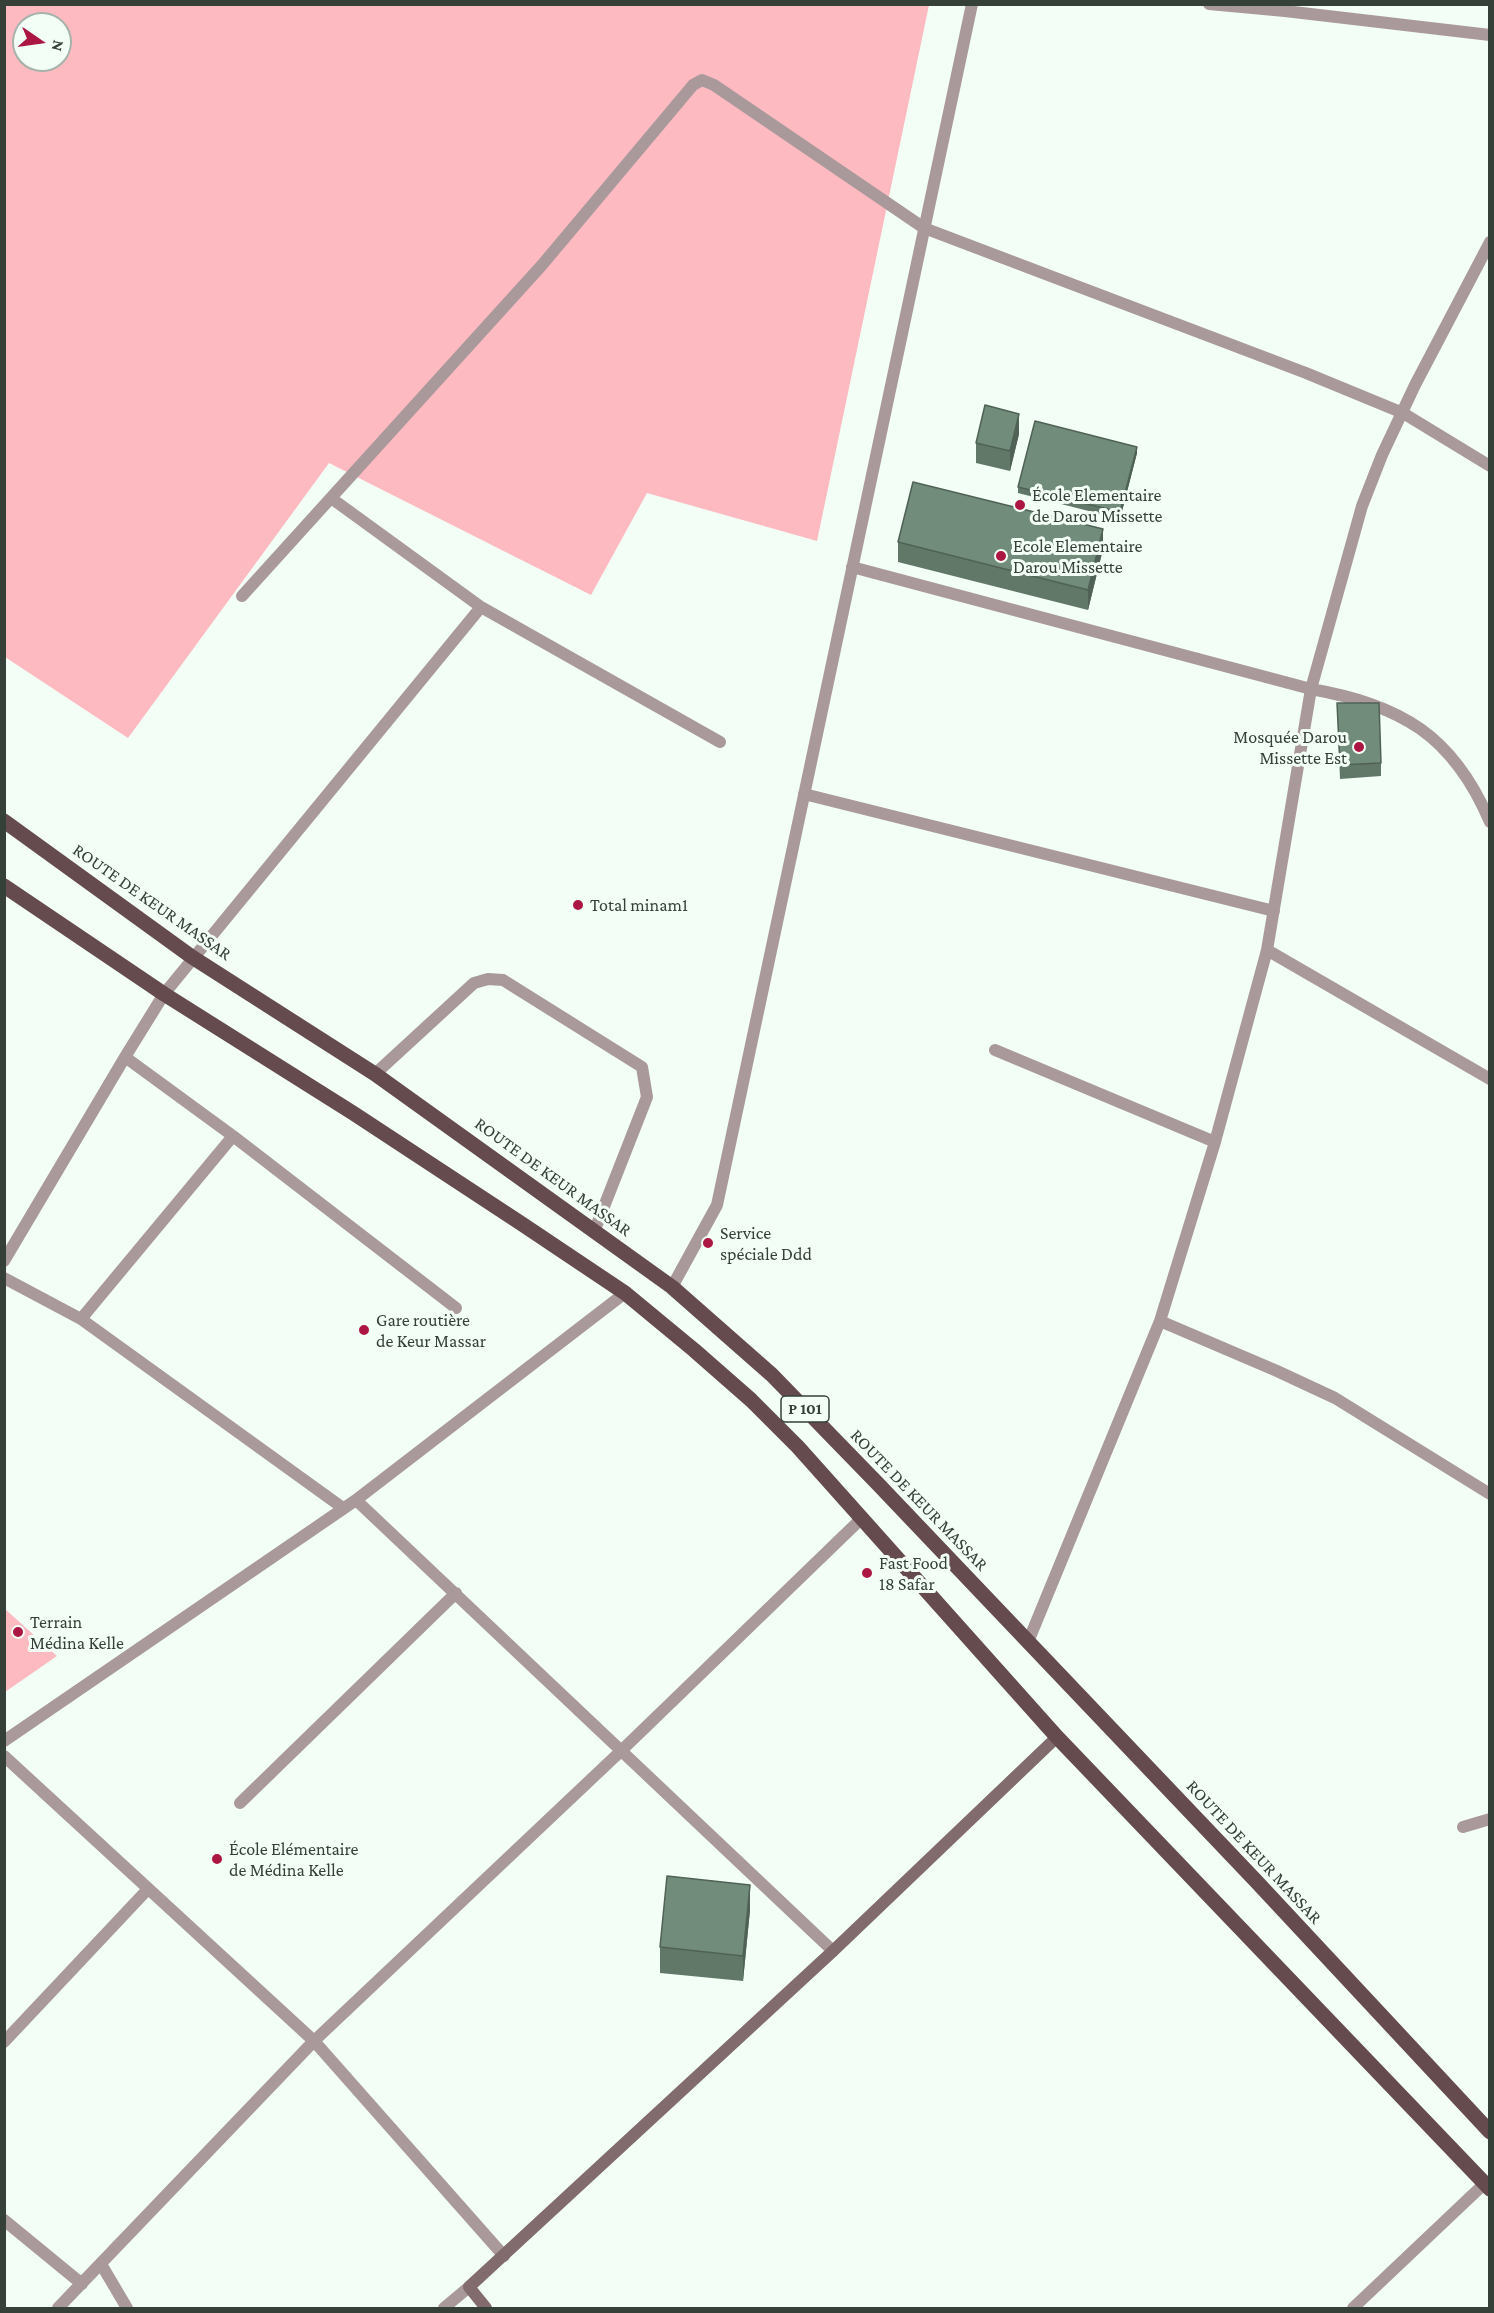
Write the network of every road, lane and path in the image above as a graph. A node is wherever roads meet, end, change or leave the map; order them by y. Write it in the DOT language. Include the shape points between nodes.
graph roads {
  1 [pos="972,4"];
  2 [pos="1209,4"];
  3 [pos="1237,6"];
  4 [pos="1490,35"];
  5 [pos="924,228"];
  6 [pos="1490,243"];
  7 [pos="1403,413"];
  8 [pos="1490,466"];
  9 [pos="332,498"];
  10 [pos="852,567"];
  11 [pos="242,596"];
  12 [pos="481,607"];
  13 [pos="1311,689"];
  14 [pos="720,742"];
  15 [pos="804,794"];
  16 [pos="4,821"];
  17 [pos="1490,822"];
  18 [pos="4,886"];
  19 [pos="1274,911"];
  20 [pos="1266,950"];
  21 [pos="192,957"];
  22 [pos="164,994"];
  23 [pos="995,1050"];
  24 [pos="124,1057"];
  25 [pos="375,1074"];
  26 [pos="1490,1079"];
  27 [pos="233,1136"];
  28 [pos="1215,1142"];
  29 [pos="594,1232"];
  30 [pos="4,1261"];
  31 [pos="4,1278"];
  32 [pos="672,1287"];
  33 [pos="625,1293"];
  34 [pos="456,1308"];
  35 [pos="81,1319"];
  36 [pos="1160,1321"];
  37 [pos="1490,1494"];
  38 [pos="356,1500"];
  39 [pos="343,1509"];
  40 [pos="862,1518"];
  41 [pos="456,1593"];
  42 [pos="1028,1642"];
  43 [pos="1057,1737"];
  44 [pos="4,1741"];
  45 [pos="622,1750"];
  46 [pos="4,1756"];
  47 [pos="240,1803"];
  48 [pos="1490,1819"];
  49 [pos="1463,1827"];
  50 [pos="148,1889"];
  51 [pos="833,1951"];
  52 [pos="314,2041"];
  53 [pos="4,2042"];
  54 [pos="1490,2132"];
  55 [pos="1487,2187"];
  56 [pos="4,2220"];
  57 [pos="504,2256"];
  58 [pos="101,2264"];
  59 [pos="82,2284"];
  60 [pos="469,2287"];
  61 [pos="58,2308"];
  62 [pos="127,2308"];
  63 [pos="444,2308"];
  64 [pos="486,2308"];
  65 [pos="1353,2308"];
  1 -- 5 [label="street"];
  2 -- 3 [label="street"];
  3 -- 4 [label="street"];
  5 -- 7 [label="street"];
  5 -- 9 [label="street" via="702,80 693,85 542,265"];
  5 -- 10 [label="street"];
  6 -- 7 [label="street"];
  7 -- 8 [label="street"];
  7 -- 13 [label="street" via="1362,506"];
  9 -- 11 [label="street"];
  9 -- 12 [label="street"];
  10 -- 13 [label="street"];
  10 -- 15 [label="street"];
  12 -- 14 [label="street"];
  12 -- 21 [label="street"];
  13 -- 17 [label="street" via="1374,704 1425,732 1453,757"];
  13 -- 19 [label="street"];
  15 -- 19 [label="street"];
  15 -- 32 [label="street" via="717,1205"];
  16 -- 21 [label="main road, ROUTE DE KEUR MASSAR / P 101"];
  18 -- 22 [label="main road, P 101"];
  19 -- 20 [label="street"];
  20 -- 26 [label="street"];
  20 -- 28 [label="street"];
  21 -- 22 [label="street"];
  21 -- 25 [label="main road, ROUTE DE KEUR MASSAR / P 101"];
  22 -- 24 [label="street"];
  22 -- 33 [label="main road, P 101" via="353,1113"];
  23 -- 28 [label="street"];
  24 -- 27 [label="street"];
  24 -- 30 [label="street"];
  25 -- 29 [label="main road, ROUTE DE KEUR MASSAR / P 101"];
  25 -- 29 [label="street" via="474,983 488,979 503,980 642,1066 647,1097"];
  27 -- 34 [label="street"];
  27 -- 35 [label="street"];
  28 -- 36 [label="street"];
  29 -- 32 [label="main road, ROUTE DE KEUR MASSAR / P 101"];
  31 -- 35 [label="street"];
  32 -- 42 [label="main road, ROUTE DE KEUR MASSAR / P 101" via="772,1376"];
  33 -- 38 [label="street"];
  33 -- 40 [label="main road, P 101" via="751,1400"];
  35 -- 39 [label="street"];
  36 -- 37 [label="street" via="1335,1398"];
  36 -- 42 [label="street"];
  38 -- 39 [label="street"];
  38 -- 41 [label="street"];
  39 -- 44 [label="street"];
  40 -- 43 [label="main road, P 101"];
  40 -- 45 [label="street"];
  41 -- 45 [label="street"];
  41 -- 47 [label="street"];
  42 -- 54 [label="main road, ROUTE DE KEUR MASSAR / P 101"];
  43 -- 51 [label="street"];
  43 -- 55 [label="main road, P 101"];
  45 -- 51 [label="street"];
  45 -- 52 [label="street"];
  46 -- 50 [label="street"];
  48 -- 49 [label="street"];
  50 -- 52 [label="street"];
  50 -- 53 [label="street"];
  51 -- 57 [label="street"];
  52 -- 57 [label="street"];
  52 -- 58 [label="street"];
  55 -- 65 [label="street"];
  56 -- 59 [label="street"];
  57 -- 60 [label="street"];
  58 -- 59 [label="street"];
  58 -- 62 [label="street"];
  59 -- 61 [label="street"];
  60 -- 63 [label="street"];
  60 -- 64 [label="street"];
}
